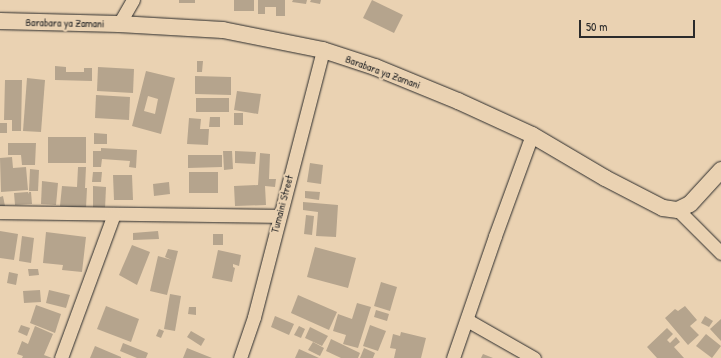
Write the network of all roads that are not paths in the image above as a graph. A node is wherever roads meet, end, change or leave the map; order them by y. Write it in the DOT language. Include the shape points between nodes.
graph roads {
  1 [pos="133,0"];
  2 [pos="0,21"];
  3 [pos="119,24"];
  4 [pos="323,50"];
  5 [pos="532,135"];
  6 [pos="721,170"];
  7 [pos="678,210"];
  8 [pos="0,212"];
  9 [pos="114,214"];
  10 [pos="279,216"];
  11 [pos="721,253"];
  12 [pos="467,320"];
  13 [pos="60,358"];
  14 [pos="240,358"];
  15 [pos="453,358"];
  16 [pos="534,358"];
  1 -- 3 [label="street"];
  2 -- 3 [label="street, Barabara ya Zamani"];
  3 -- 4 [label="street, Barabara ya Zamani" via="223,30"];
  4 -- 5 [label="street, Barabara ya Zamani" via="375,67"];
  4 -- 10 [label="street, Tumaini Street"];
  5 -- 7 [label="street, Barabara ya Zamani" via="657,205"];
  5 -- 12 [label="street" via="494,236"];
  6 -- 7 [label="street" via="690,204"];
  7 -- 11 [label="street"];
  8 -- 9 [label="street"];
  9 -- 10 [label="street"];
  9 -- 13 [label="street"];
  10 -- 14 [label="street, Tumaini Street" via="254,317"];
  12 -- 15 [label="street"];
  12 -- 16 [label="street"];
}
